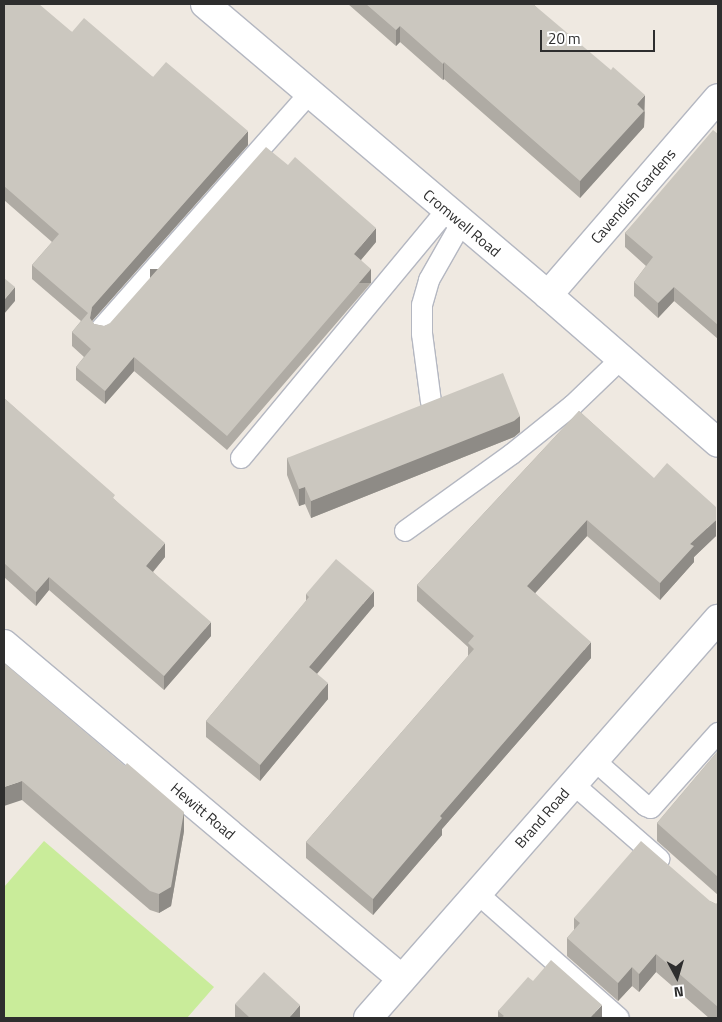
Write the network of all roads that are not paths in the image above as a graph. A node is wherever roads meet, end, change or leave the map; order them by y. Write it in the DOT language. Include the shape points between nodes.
graph roads {
  1 [pos="205,4"];
  2 [pos="310,93"];
  3 [pos="718,98"];
  4 [pos="454,216"];
  5 [pos="548,295"];
  6 [pos="101,329"];
  7 [pos="622,359"];
  8 [pos="431,402"];
  9 [pos="718,443"];
  10 [pos="241,458"];
  11 [pos="405,531"];
  12 [pos="718,619"];
  13 [pos="4,644"];
  14 [pos="718,733"];
  15 [pos="594,760"];
  16 [pos="572,783"];
  17 [pos="674,873"];
  18 [pos="477,893"];
  19 [pos="402,979"];
  20 [pos="368,1018"];
  21 [pos="619,1018"];
  1 -- 2 [label="street, Cromwell Road"];
  2 -- 4 [label="street, Cromwell Road"];
  2 -- 6 [label="lane"];
  3 -- 5 [label="street, Cavendish Gardens"];
  4 -- 5 [label="street, Cromwell Road"];
  4 -- 8 [label="lane" via="422,305 422,334"];
  4 -- 10 [label="lane"];
  5 -- 7 [label="street, Cromwell Road"];
  7 -- 9 [label="street, Cromwell Road"];
  7 -- 11 [label="lane" via="573,405 512,454"];
  12 -- 15 [label="street, Brand Road"];
  13 -- 19 [label="street, Hewitt Road"];
  14 -- 15 [label="lane" via="651,808"];
  15 -- 16 [label="street, Brand Road"];
  16 -- 17 [label="lane"];
  16 -- 18 [label="street, Brand Road"];
  18 -- 19 [label="street, Brand Road"];
  18 -- 21 [label="lane"];
  19 -- 20 [label="street, Brand Road"];
}
